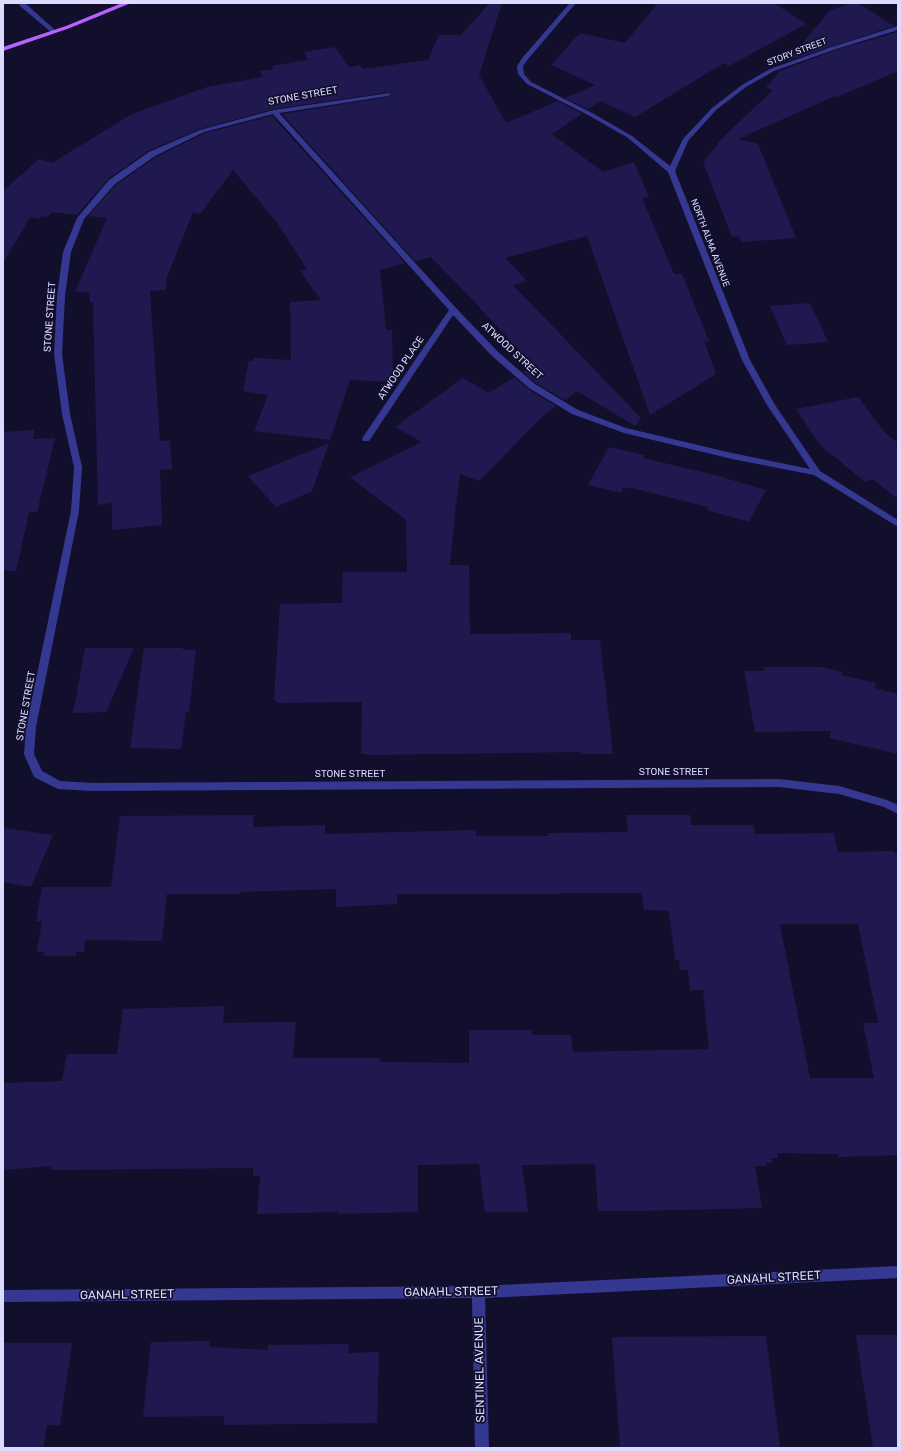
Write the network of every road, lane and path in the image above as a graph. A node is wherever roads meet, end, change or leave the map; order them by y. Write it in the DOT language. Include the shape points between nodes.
graph roads {
  1 [pos="22,3"];
  2 [pos="128,3"];
  3 [pos="573,3"];
  4 [pos="898,28"];
  5 [pos="54,32"];
  6 [pos="3,49"];
  7 [pos="388,94"];
  8 [pos="274,112"];
  9 [pos="671,171"];
  10 [pos="453,310"];
  11 [pos="366,439"];
  12 [pos="817,473"];
  13 [pos="898,524"];
  14 [pos="898,810"];
  15 [pos="898,1272"];
  16 [pos="478,1292"];
  17 [pos="3,1296"];
  18 [pos="482,1448"];
  1 -- 5 [label="street"];
  2 -- 5 [label="main road"];
  3 -- 9 [label="street, NORTH ALMA AVENUE" via="525,58 520,66 521,74 529,83 630,137"];
  4 -- 9 [label="street, STORY STREET" via="772,70 744,86 714,109 685,140"];
  5 -- 6 [label="main road"];
  7 -- 8 [label="street, STONE STREET"];
  8 -- 10 [label="street, ATWOOD STREET"];
  8 -- 14 [label="street, STONE STREET" via="202,131 152,154 112,182 81,218 67,252 61,296 58,354 66,414 78,467 75,511 31,727 29,754 38,774 58,785 92,787 779,783 839,790 887,804"];
  9 -- 12 [label="street, NORTH ALMA AVENUE" via="746,360"];
  10 -- 11 [label="street, ATWOOD PLACE"];
  10 -- 12 [label="street, ATWOOD STREET" via="495,354 532,386 575,412 624,430"];
  12 -- 13 [label="street, NORTH ALMA AVENUE"];
  15 -- 16 [label="street, GANAHL STREET"];
  16 -- 17 [label="street, GANAHL STREET"];
  16 -- 18 [label="street, SENTINEL AVENUE"];
}
